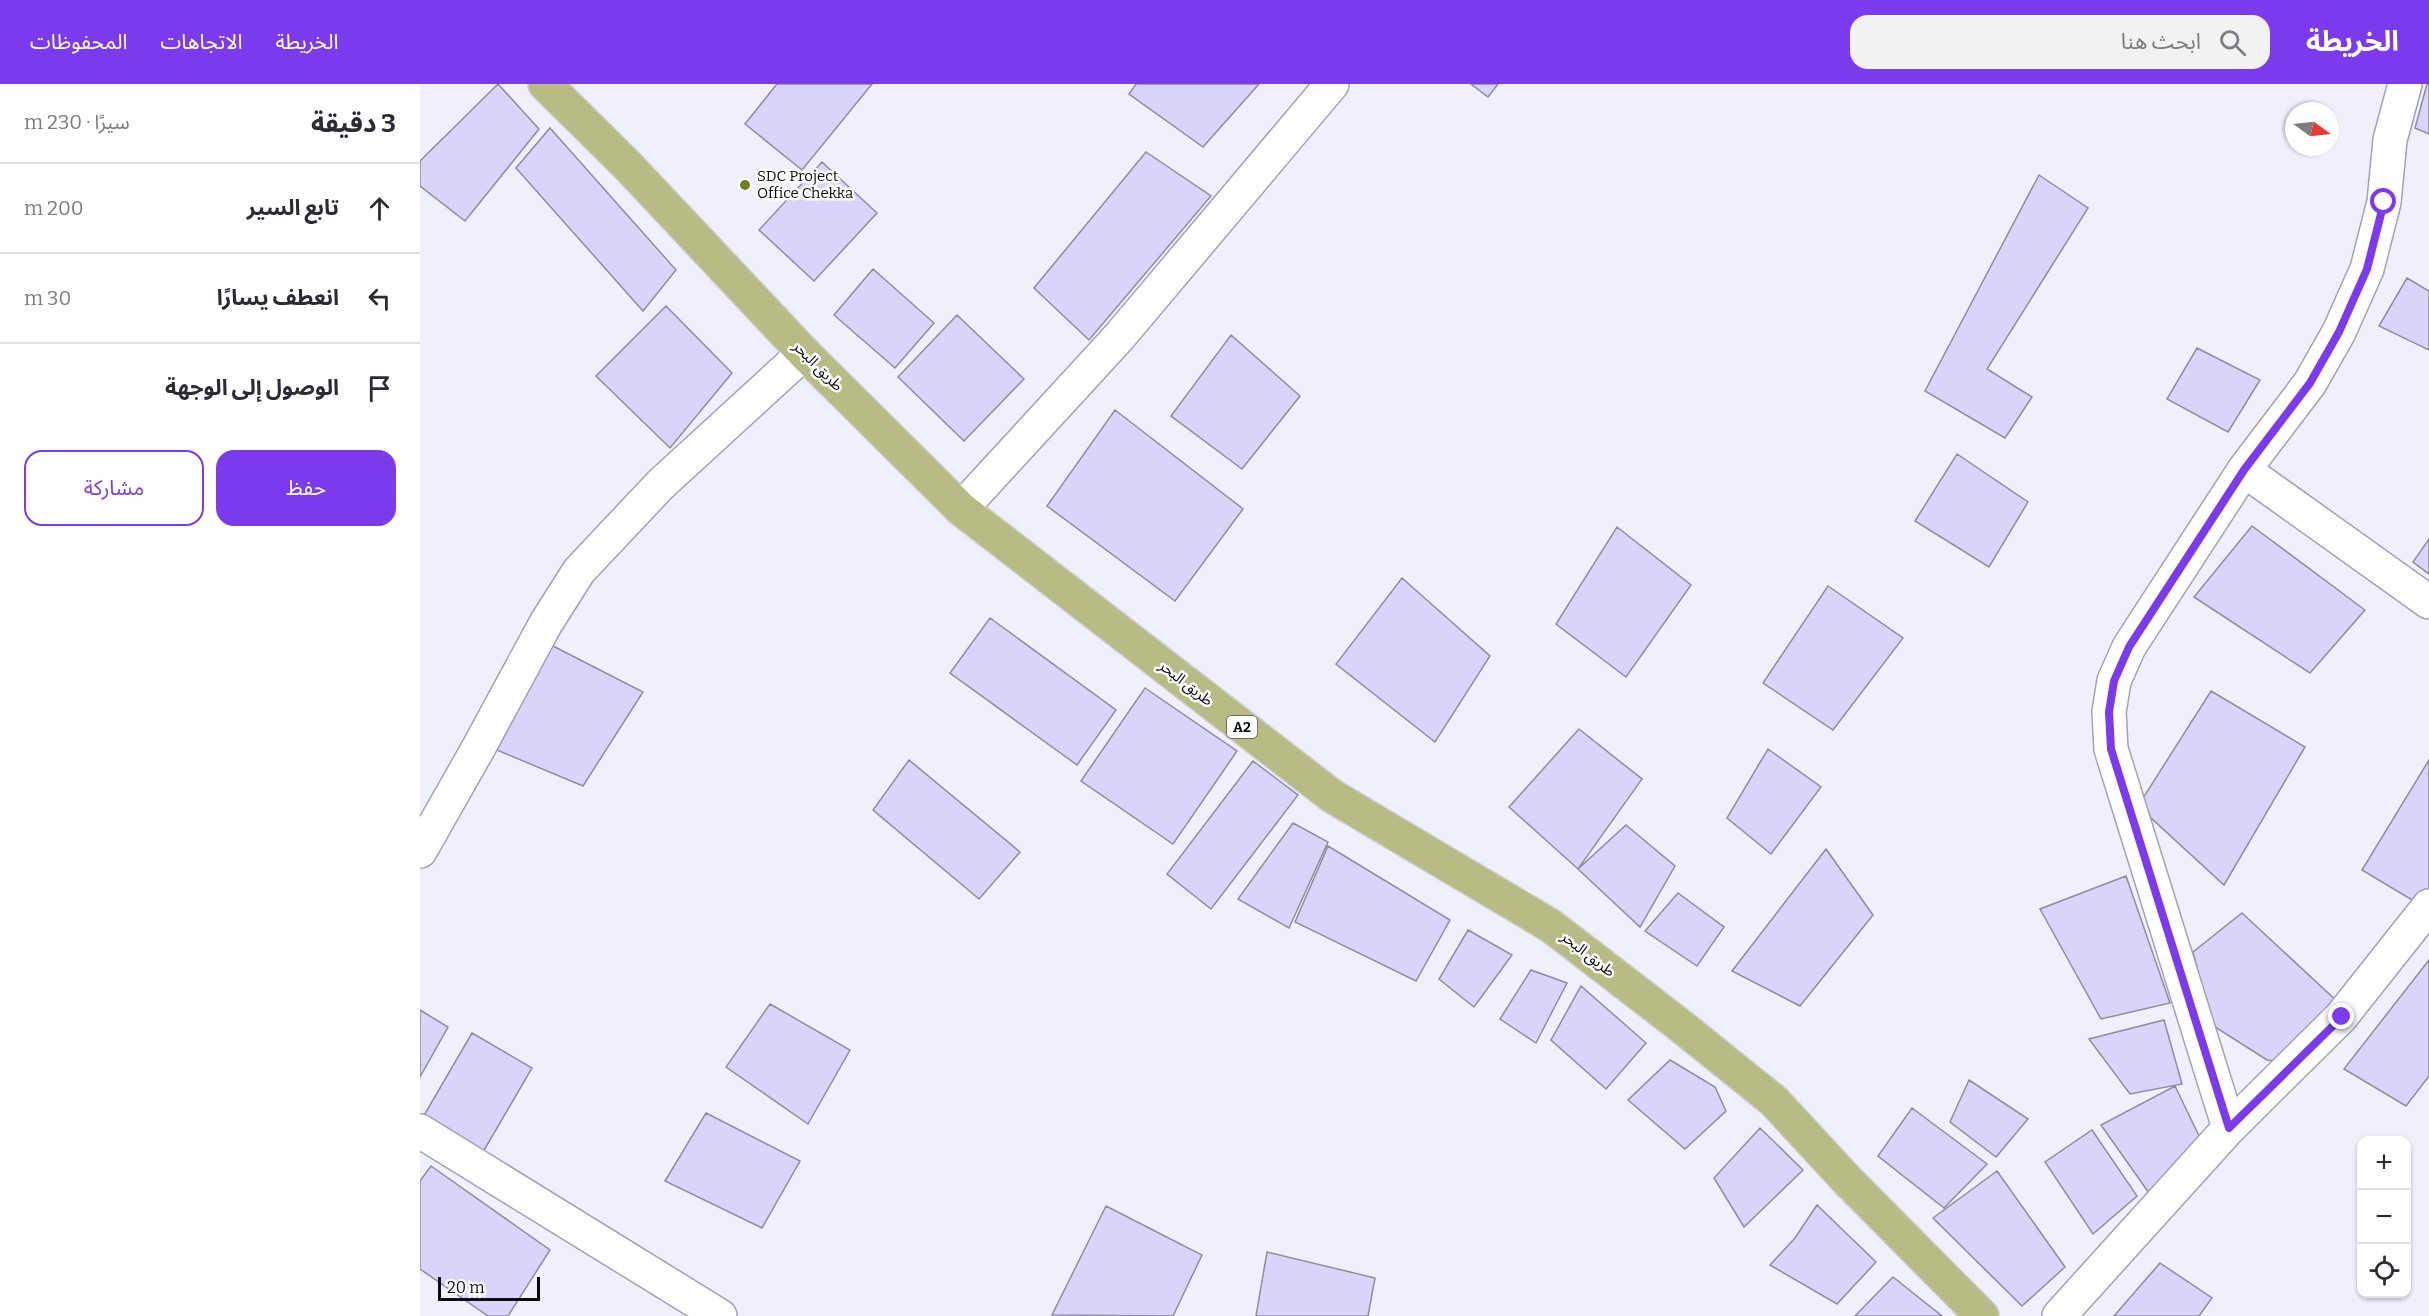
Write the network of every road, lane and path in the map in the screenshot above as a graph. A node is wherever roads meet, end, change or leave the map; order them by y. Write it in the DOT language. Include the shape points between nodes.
graph roads {
  1 [pos="545,84"];
  2 [pos="1332,84"];
  3 [pos="2404,84"];
  4 [pos="804,353"];
  5 [pos="2244,470"];
  6 [pos="961,509"];
  7 [pos="2429,602"];
  8 [pos="420,851"];
  9 [pos="2429,906"];
  10 [pos="2229,1128"];
  11 [pos="420,1131"];
  12 [pos="720,1316"];
  13 [pos="1982,1316"];
  14 [pos="2059,1316"];
  1 -- 4 [label="main road, طريق البحر / A2"];
  2 -- 6 [label="street" via="1119,337"];
  3 -- 5 [label="street" via="2390,140 2384,202 2367,269 2339,332 2310,383"];
  4 -- 6 [label="main road, طريق البحر / A2"];
  4 -- 8 [label="street" via="660,485 579,571 546,623"];
  5 -- 7 [label="street"];
  5 -- 10 [label="street" via="2129,647 2114,681 2109,712 2111,749"];
  6 -- 13 [label="main road, طريق البحر / A2" via="1332,796 1551,926 1677,1023 1774,1101"];
  9 -- 10 [label="street" via="2342,1017"];
  10 -- 14 [label="street"];
  11 -- 12 [label="street"];
}
